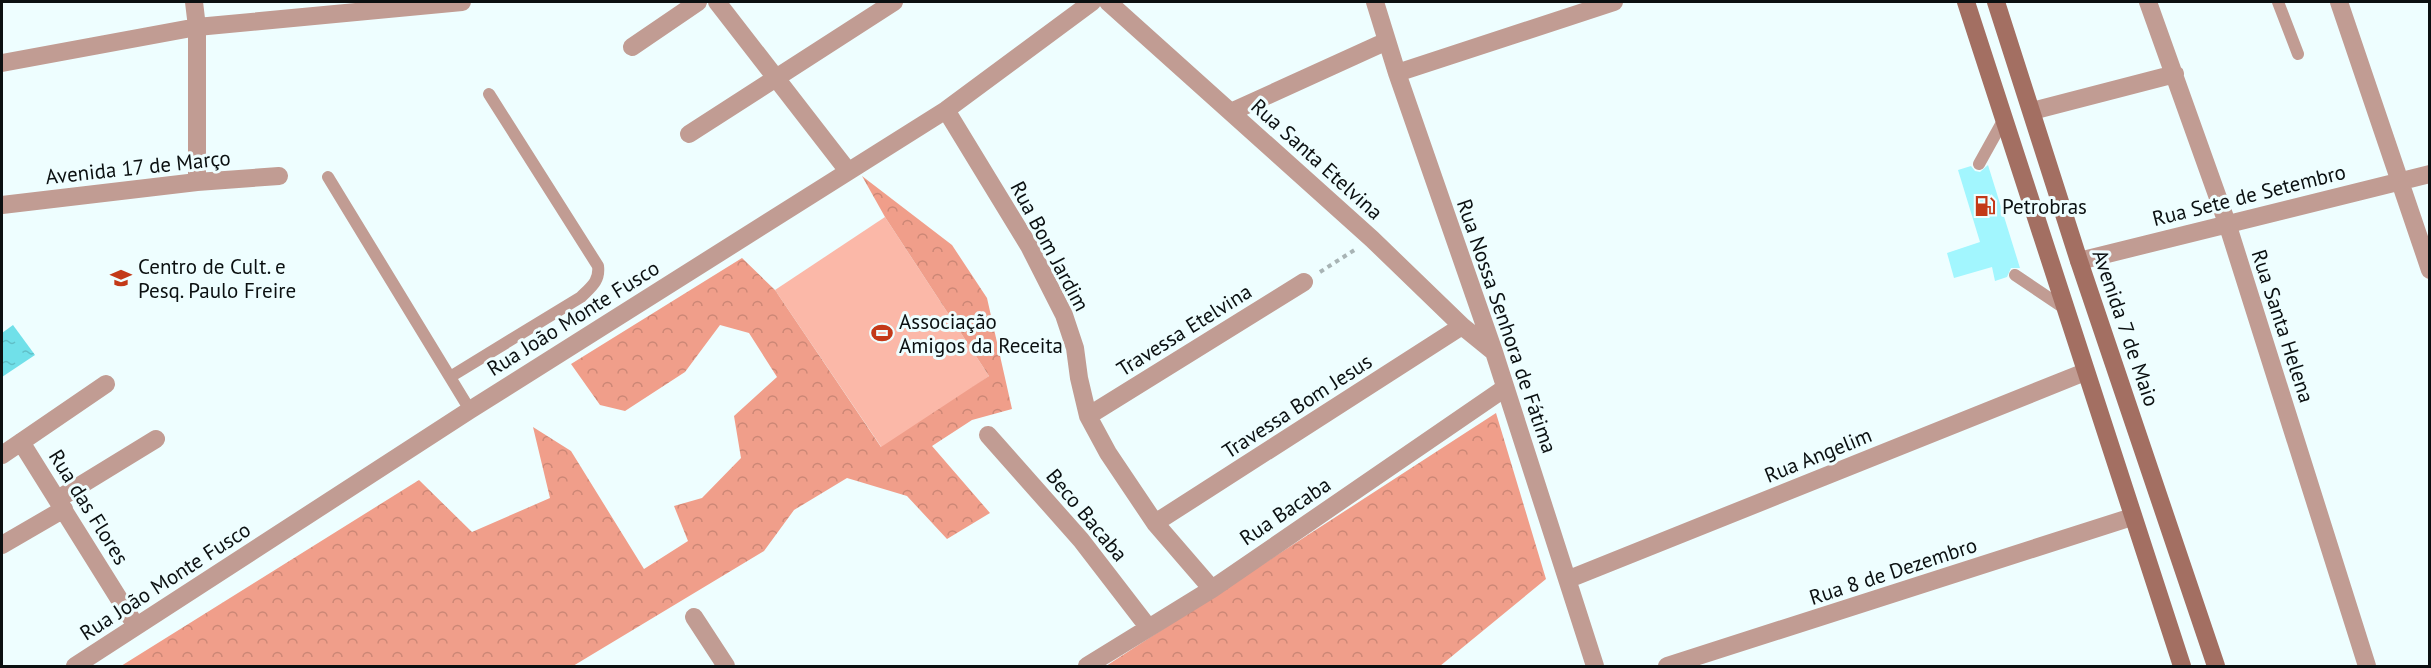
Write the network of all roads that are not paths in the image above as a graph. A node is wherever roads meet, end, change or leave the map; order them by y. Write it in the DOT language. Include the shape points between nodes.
graph roads {
  1 [pos="194,2"];
  2 [pos="462,2"];
  3 [pos="698,2"];
  4 [pos="717,2"];
  5 [pos="894,2"];
  6 [pos="1092,2"];
  7 [pos="1108,2"];
  8 [pos="1375,2"];
  9 [pos="1614,2"];
  10 [pos="1966,2"];
  11 [pos="1996,2"];
  12 [pos="2148,2"];
  13 [pos="2278,2"];
  14 [pos="2338,2"];
  15 [pos="197,27"];
  16 [pos="1387,41"];
  17 [pos="632,47"];
  18 [pos="2298,54"];
  19 [pos="2,63"];
  20 [pos="1397,73"];
  21 [pos="2175,74"];
  22 [pos="778,78"];
  23 [pos="489,94"];
  24 [pos="946,110"];
  25 [pos="2032,111"];
  26 [pos="1231,112"];
  27 [pos="2004,119"];
  28 [pos="689,134"];
  29 [pos="1979,164"];
  30 [pos="848,171"];
  31 [pos="2430,174"];
  32 [pos="279,176"];
  33 [pos="328,177"];
  34 [pos="2400,181"];
  35 [pos="197,182"];
  36 [pos="2,205"];
  37 [pos="2226,223"];
  38 [pos="2079,261"];
  39 [pos="2430,270"];
  40 [pos="2016,275"];
  41 [pos="1304,282"];
  42 [pos="2064,308"];
  43 [pos="1462,326"];
  44 [pos="1494,352"];
  45 [pos="2085,372"];
  46 [pos="450,377"];
  47 [pos="106,384"];
  48 [pos="1505,388"];
  49 [pos="470,410"];
  50 [pos="1088,416"];
  51 [pos="988,435"];
  52 [pos="156,439"];
  53 [pos="21,442"];
  54 [pos="2,455"];
  55 [pos="61,504"];
  56 [pos="2132,518"];
  57 [pos="1155,524"];
  58 [pos="2,545"];
  59 [pos="1569,579"];
  60 [pos="1212,589"];
  61 [pos="694,617"];
  62 [pos="136,626"];
  63 [pos="1148,627"];
  64 [pos="75,666"];
  65 [pos="726,666"];
  66 [pos="1087,666"];
  67 [pos="1595,666"];
  68 [pos="1667,666"];
  69 [pos="2181,666"];
  70 [pos="2217,666"];
  71 [pos="2367,666"];
  1 -- 15 [label="street"];
  2 -- 15 [label="street"];
  3 -- 17 [label="street"];
  4 -- 22 [label="street"];
  5 -- 22 [label="street"];
  6 -- 24 [label="street, Rua João Monte Fusco"];
  7 -- 26 [label="street, Rua Santa Etelvina"];
  8 -- 16 [label="street, Rua Nossa Senhora de Fátima"];
  9 -- 20 [label="street"];
  10 -- 27 [label="main road"];
  11 -- 25 [label="main road, Avenida 7 de Maio"];
  12 -- 21 [label="street, Rua Santa Helena"];
  13 -- 18 [label="lane"];
  14 -- 34 [label="street"];
  15 -- 19 [label="street"];
  15 -- 35 [label="street"];
  16 -- 20 [label="street, Rua Nossa Senhora de Fátima"];
  16 -- 26 [label="street"];
  20 -- 44 [label="street, Rua Nossa Senhora de Fátima"];
  21 -- 25 [label="street"];
  21 -- 37 [label="street, Rua Santa Helena"];
  22 -- 28 [label="street"];
  22 -- 30 [label="street"];
  23 -- 46 [label="lane" via="598,266 599,274 581,297"];
  24 -- 30 [label="street, Rua João Monte Fusco"];
  24 -- 50 [label="street, Rua Bom Jardim" via="1029,246 1064,315 1075,348"];
  25 -- 38 [label="main road, Avenida 7 de Maio"];
  26 -- 43 [label="street, Rua Santa Etelvina"];
  27 -- 29 [label="lane"];
  27 -- 42 [label="main road"];
  30 -- 49 [label="street, Rua João Monte Fusco"];
  31 -- 34 [label="street, Rua Sete de Setembro"];
  32 -- 35 [label="street, Avenida 17 de Março"];
  33 -- 46 [label="lane"];
  34 -- 37 [label="street, Rua Sete de Setembro"];
  34 -- 39 [label="street"];
  35 -- 36 [label="street, Avenida 17 de Março"];
  37 -- 38 [label="street, Rua Sete de Setembro"];
  37 -- 71 [label="street, Rua Santa Helena"];
  38 -- 70 [label="main road, Avenida 7 de Maio"];
  40 -- 42 [label="lane"];
  41 -- 50 [label="street, Travessa Etelvina"];
  42 -- 45 [label="main road"];
  43 -- 44 [label="street, Rua Santa Etelvina"];
  43 -- 57 [label="street, Travessa Bom Jesus"];
  44 -- 48 [label="street, Rua Nossa Senhora de Fátima"];
  45 -- 56 [label="main road"];
  45 -- 59 [label="street, Rua Angelim"];
  46 -- 49 [label="lane"];
  47 -- 53 [label="street"];
  48 -- 59 [label="street, Rua Nossa Senhora de Fátima"];
  48 -- 60 [label="street, Rua Bacaba"];
  49 -- 62 [label="street, Rua João Monte Fusco"];
  50 -- 57 [label="street, Rua Bom Jardim"];
  51 -- 63 [label="street, Beco Bacaba" via="1081,540"];
  52 -- 55 [label="street"];
  53 -- 54 [label="street"];
  53 -- 55 [label="street, Rua das Flores"];
  55 -- 58 [label="street"];
  55 -- 62 [label="street, Rua das Flores"];
  56 -- 68 [label="street, Rua 8 de Dezembro"];
  56 -- 69 [label="main road"];
  57 -- 60 [label="street, Rua Bom Jardim"];
  59 -- 67 [label="street, Rua Nossa Senhora de Fátima"];
  60 -- 63 [label="street, Rua Bacaba"];
  61 -- 65 [label="street"];
  62 -- 64 [label="street, Rua João Monte Fusco"];
  63 -- 66 [label="street, Rua Bacaba"];
}
